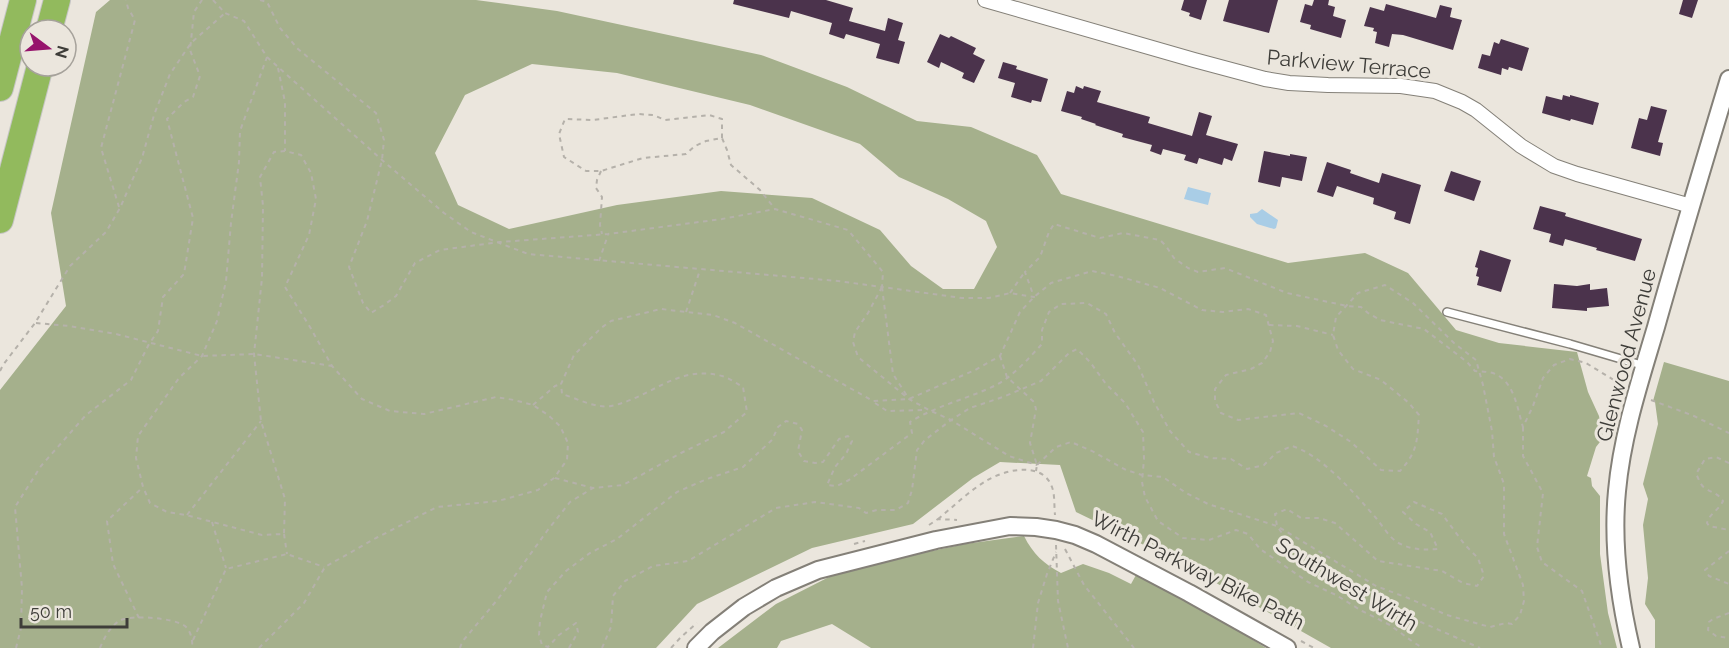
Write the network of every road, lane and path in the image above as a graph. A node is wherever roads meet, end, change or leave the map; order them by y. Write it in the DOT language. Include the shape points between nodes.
graph roads {
  1 [pos="23,0"];
  2 [pos="57,0"];
  3 [pos="126,0"];
  4 [pos="202,0"];
  5 [pos="213,0"];
  6 [pos="260,0"];
  7 [pos="985,0"];
  8 [pos="225,12"];
  9 [pos="52,18"];
  10 [pos="191,44"];
  11 [pos="267,57"];
  12 [pos="278,67"];
  13 [pos="37,78"];
  14 [pos="1729,80"];
  15 [pos="0,88"];
  16 [pos="722,138"];
  17 [pos="285,151"];
  18 [pos="382,160"];
  19 [pos="601,171"];
  20 [pos="1691,206"];
  21 [pos="120,208"];
  22 [pos="775,209"];
  23 [pos="0,220"];
  24 [pos="608,234"];
  25 [pos="603,235"];
  26 [pos="500,242"];
  27 [pos="598,261"];
  28 [pos="700,270"];
  29 [pos="1025,272"];
  30 [pos="882,287"];
  31 [pos="1010,293"];
  32 [pos="1034,297"];
  33 [pos="1347,306"];
  34 [pos="686,312"];
  35 [pos="1448,312"];
  36 [pos="35,323"];
  37 [pos="1269,325"];
  38 [pos="1333,334"];
  39 [pos="149,344"];
  40 [pos="254,354"];
  41 [pos="202,356"];
  42 [pos="1000,356"];
  43 [pos="332,366"];
  44 [pos="1645,366"];
  45 [pos="0,371"];
  46 [pos="1479,372"];
  47 [pos="1007,377"];
  48 [pos="561,384"];
  49 [pos="1021,390"];
  50 [pos="1637,395"];
  51 [pos="909,399"];
  52 [pos="873,401"];
  53 [pos="533,405"];
  54 [pos="929,410"];
  55 [pos="951,420"];
  56 [pos="261,421"];
  57 [pos="1522,428"];
  58 [pos="1729,433"];
  59 [pos="1729,462"];
  60 [pos="1037,465"];
  61 [pos="1036,471"];
  62 [pos="1142,475"];
  63 [pos="554,478"];
  64 [pos="143,487"];
  65 [pos="593,488"];
  66 [pos="186,515"];
  67 [pos="938,519"];
  68 [pos="958,520"];
  69 [pos="1054,521"];
  70 [pos="212,522"];
  71 [pos="1277,526"];
  72 [pos="922,530"];
  73 [pos="1729,530"];
  74 [pos="284,534"];
  75 [pos="872,540"];
  76 [pos="851,545"];
  77 [pos="1729,551"];
  78 [pos="1056,552"];
  79 [pos="287,554"];
  80 [pos="325,567"];
  81 [pos="226,569"];
  82 [pos="1729,584"];
  83 [pos="1729,613"];
  84 [pos="139,618"];
  85 [pos="698,623"];
  86 [pos="1729,638"];
  87 [pos="193,640"];
  88 [pos="1291,643"];
  89 [pos="16,648"];
  90 [pos="100,648"];
  91 [pos="192,648"];
  92 [pos="259,648"];
  93 [pos="460,648"];
  94 [pos="569,648"];
  95 [pos="602,648"];
  96 [pos="670,648"];
  97 [pos="696,648"];
  98 [pos="1033,648"];
  99 [pos="1068,648"];
  100 [pos="1134,648"];
  101 [pos="1314,648"];
  102 [pos="1423,648"];
  103 [pos="1480,648"];
  104 [pos="1602,648"];
  105 [pos="1631,648"];
  1 -- 15 [label="highway"];
  2 -- 9 [label="highway"];
  3 -- 21 [label="path" via="135,20 101,148"];
  4 -- 10 [label="path" via="195,12"];
  5 -- 8 [label="path"];
  6 -- 18 [label="path" via="267,2 280,28 298,49 376,113 384,140"];
  7 -- 20 [label="street, Parkview Terrace" via="1264,79 1401,86 1436,92 1476,110 1554,166"];
  8 -- 10 [label="path"];
  8 -- 11 [label="path" via="244,21"];
  10 -- 21 [label="path" via="170,74 142,158"];
  10 -- 39 [label="path" via="200,76 193,97 167,119 193,218 184,274 163,297 158,331"];
  11 -- 12 [label="path"];
  11 -- 41 [label="path" via="240,131 226,281 217,321"];
  12 -- 17 [label="path" via="285,102"];
  12 -- 18 [label="path"];
  13 -- 23 [label="highway"];
  14 -- 20 [label="street, Glenwood Avenue"];
  16 -- 19 [label="path" via="706,141 686,154 643,158"];
  16 -- 19 [label="path" via="722,119 709,115 665,120 638,114 565,119 558,134 564,157 586,171"];
  16 -- 22 [label="path" via="731,165"];
  17 -- 40 [label="path" via="274,152 260,177 262,278"];
  17 -- 43 [label="path" via="301,155 311,173 316,199 309,236 285,287"];
  18 -- 26 [label="path" via="471,232"];
  18 -- 26 [label="path" via="367,221 349,267 370,313 396,296 415,263 440,250"];
  19 -- 25 [label="path" via="596,188 602,197"];
  20 -- 44 [label="street, Glenwood Avenue"];
  21 -- 36 [label="path" via="106,232 70,266"];
  22 -- 24 [label="path"];
  22 -- 30 [label="path" via="848,230 884,272"];
  24 -- 25 [label="path"];
  24 -- 27 [label="path"];
  25 -- 26 [label="path"];
  26 -- 27 [label="path" via="528,254"];
  27 -- 28 [label="path"];
  28 -- 30 [label="path"];
  28 -- 34 [label="path"];
  29 -- 31 [label="path"];
  29 -- 32 [label="path"];
  29 -- 33 [label="path" via="1040,257 1054,224 1100,238 1124,233 1160,240 1174,258 1198,272 1225,268 1287,292"];
  30 -- 31 [label="path" via="962,298"];
  30 -- 51 [label="path" via="893,374"];
  30 -- 51 [label="path" via="853,342 858,357"];
  31 -- 32 [label="path"];
  32 -- 37 [label="path" via="1052,283 1092,271 1160,288 1202,310 1248,309 1266,315"];
  32 -- 42 [label="path" via="1020,312"];
  33 -- 38 [label="path" via="1335,317"];
  33 -- 46 [label="path" via="1361,307 1380,320 1424,329"];
  33 -- 46 [label="path" via="1358,293 1385,285 1413,303 1476,360"];
  34 -- 48 [label="path" via="661,309 611,321 574,355"];
  34 -- 52 [label="path" via="735,322"];
  35 -- 44 [label="lane"];
  36 -- 39 [label="path" via="116,334"];
  36 -- 45 [label="path"];
  37 -- 38 [label="path"];
  37 -- 38 [label="path" via="1273,341 1263,363 1226,375 1215,389 1221,413 1238,420 1299,413 1351,442 1382,470 1400,471 1417,445 1419,415 1381,380 1353,369 1338,350"];
  39 -- 41 [label="path"];
  39 -- 89 [label="path" via="131,380 86,415 41,466 15,507 22,588"];
  40 -- 41 [label="path"];
  40 -- 43 [label="path"];
  40 -- 56 [label="path"];
  41 -- 64 [label="path" via="179,378 138,436 136,458"];
  42 -- 47 [label="path"];
  42 -- 51 [label="path"];
  43 -- 53 [label="path" via="362,399 390,411 424,414 496,397"];
  44 -- 50 [label="street, Glenwood Avenue"];
  46 -- 57 [label="path" via="1500,376 1512,392"];
  46 -- 71 [label="path" via="1494,457 1504,484 1504,534 1524,585 1520,615 1512,624 1490,627 1447,615 1376,586"];
  47 -- 49 [label="path"];
  47 -- 54 [label="path, Southwest Wirth" via="994,386"];
  47 -- 71 [label="path, Southwest Wirth" via="1042,344 1049,312 1060,304 1087,303 1106,314 1138,365 1170,431 1189,452 1231,459 1247,469 1264,465 1276,453 1292,446 1303,449 1343,482 1396,542 1417,550 1438,549 1430,532 1403,512 1414,502 1442,514 1478,558 1484,576 1477,586 1442,571 1378,561 1335,523 1301,518 1287,509 1275,514"];
  48 -- 53 [label="path"];
  48 -- 65 [label="path" via="562,394 610,407 672,379 697,373 723,376 743,387 747,412 723,432 623,485"];
  49 -- 55 [label="path, Southwest Wirth" via="970,408"];
  49 -- 60 [label="path" via="1034,402 1036,410 1030,443"];
  49 -- 62 [label="path, Southwest Wirth" via="1041,381 1077,349 1125,403 1143,432"];
  50 -- 57 [label="path" via="1586,363 1570,359 1554,365 1543,378"];
  50 -- 58 [label="path"];
  50 -- 105 [label="street, Glenwood Avenue" via="1621,462 1615,514 1619,586"];
  51 -- 52 [label="path"];
  51 -- 54 [label="path"];
  52 -- 54 [label="path" via="887,411"];
  53 -- 63 [label="path" via="560,426 568,442 567,460"];
  54 -- 55 [label="path"];
  54 -- 94 [label="path, Southwest Wirth" via="910,422 912,433 837,486 827,485 852,441 848,436 838,439 823,462 804,461 798,451 802,430 798,424 786,421 743,467 677,492 617,539 566,571 547,592 540,621 542,645 548,647 576,623 578,632"];
  55 -- 60 [label="path" via="1009,456"];
  55 -- 95 [label="path, Southwest Wirth" via="916,450 912,490 908,502 896,510 866,513 859,508 815,502 776,508 688,561 653,566 625,581 613,596 611,627"];
  56 -- 66 [label="path"];
  56 -- 74 [label="path" via="285,499"];
  57 -- 104 [label="path" via="1523,456 1543,494 1537,548 1542,562 1582,591"];
  59 -- 73 [label="path" via="1716,457 1705,459 1696,474 1706,489 1723,501 1707,523"];
  60 -- 61 [label="path"];
  60 -- 62 [label="path" via="1056,447 1071,442"];
  61 -- 67 [label="path" via="1017,469 986,481"];
  61 -- 69 [label="path" via="1052,487"];
  62 -- 71 [label="path" via="1163,477 1208,504"];
  62 -- 102 [label="path, Southwest Wirth" via="1145,497 1158,521 1183,538 1209,540 1236,530 1248,534 1260,549 1308,582 1390,625"];
  63 -- 65 [label="path"];
  63 -- 80 [label="path" via="538,490 498,501 436,507"];
  64 -- 66 [label="path" via="150,503 167,512"];
  64 -- 84 [label="path" via="107,521 113,564"];
  65 -- 93 [label="path" via="570,502"];
  66 -- 70 [label="path"];
  67 -- 68 [label="path"];
  67 -- 72 [label="path"];
  69 -- 78 [label="path"];
  69 -- 88 [label="street"];
  69 -- 97 [label="street" via="1036,527 1010,526 936,540 818,570 744,607"];
  69 -- 100 [label="path" via="1084,585"];
  70 -- 74 [label="path" via="262,535"];
  70 -- 81 [label="path"];
  71 -- 103 [label="path, Southwest Wirth" via="1289,543 1335,576 1414,619"];
  74 -- 79 [label="path"];
  75 -- 76 [label="path"];
  77 -- 82 [label="path" via="1705,570 1709,576"];
  78 -- 98 [label="path" via="1038,603"];
  78 -- 99 [label="path" via="1058,601"];
  79 -- 80 [label="path"];
  79 -- 81 [label="path"];
  80 -- 92 [label="path" via="304,603"];
  81 -- 87 [label="path"];
  83 -- 86 [label="path" via="1709,622 1708,630"];
  84 -- 87 [label="path" via="169,619 186,627"];
  84 -- 90 [label="path" via="120,620"];
  85 -- 96 [label="path"];
  87 -- 91 [label="path"];
  88 -- 101 [label="path, Wirth Parkway Bike Path"];
}
